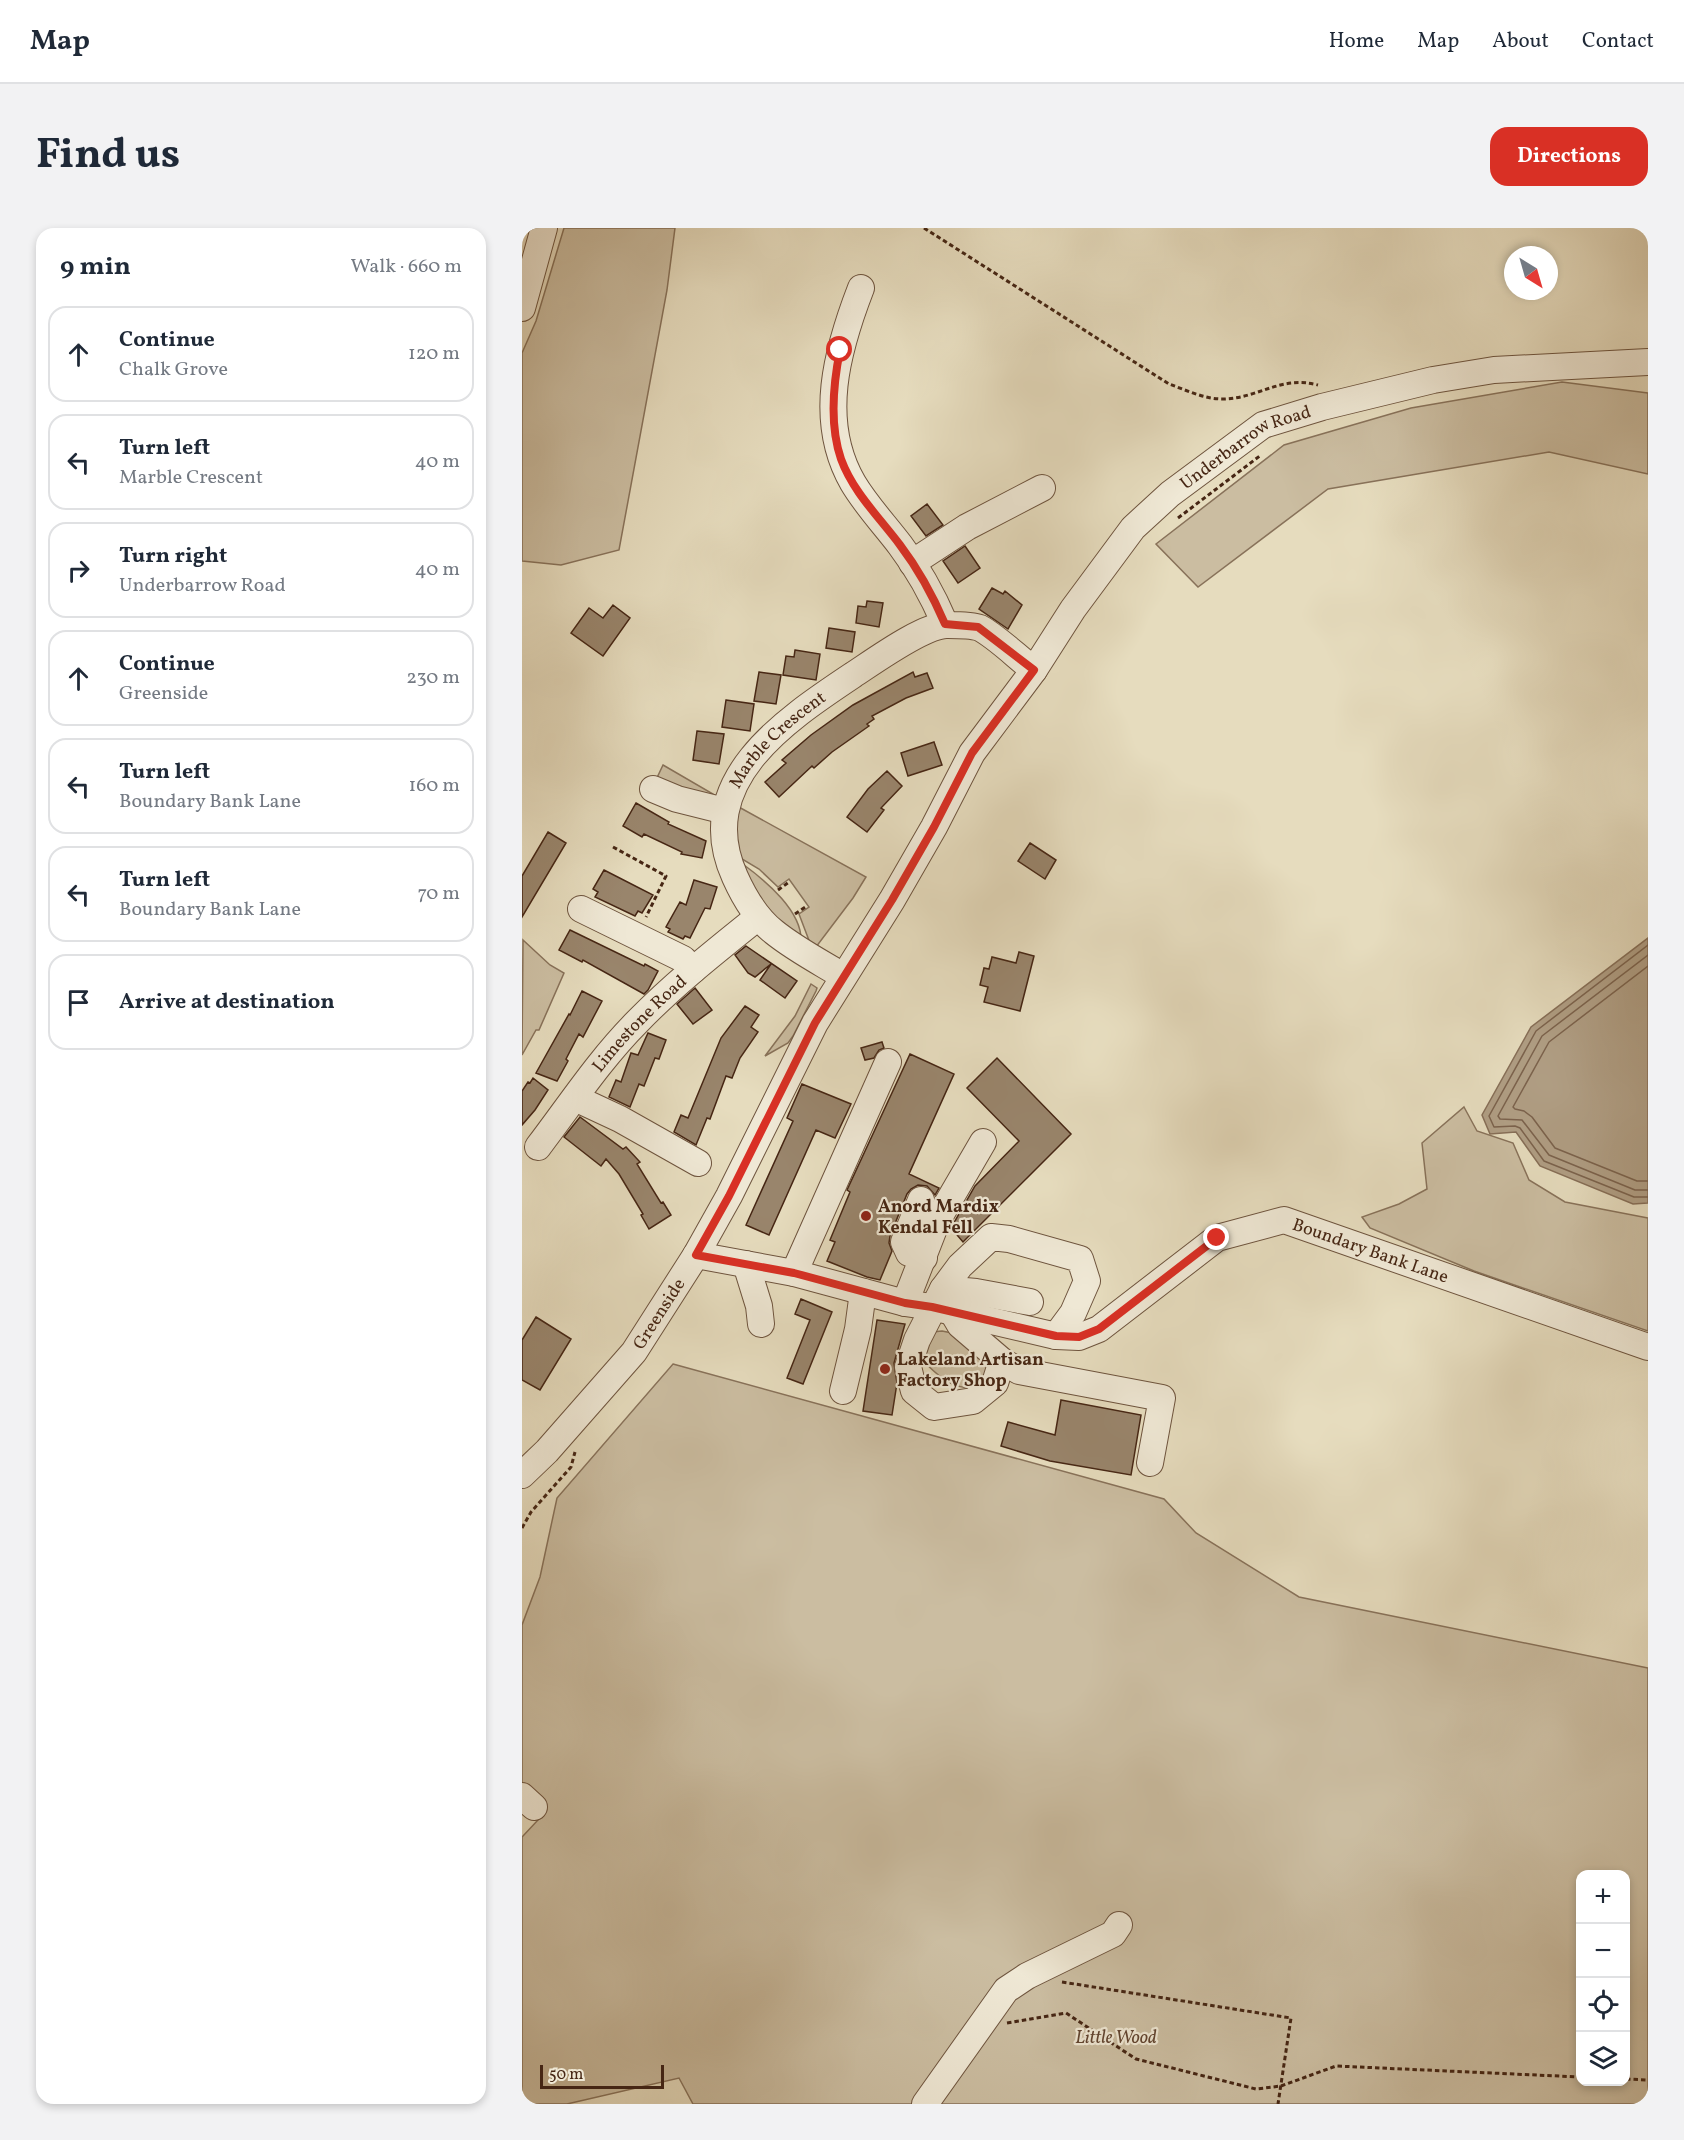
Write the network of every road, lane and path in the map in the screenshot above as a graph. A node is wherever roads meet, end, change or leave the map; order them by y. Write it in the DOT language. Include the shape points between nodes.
graph roads {
  1 [pos="544,228"];
  2 [pos="924,228"];
  3 [pos="861,288"];
  4 [pos="522,308"];
  5 [pos="1648,362"];
  6 [pos="1341,402"];
  7 [pos="1265,452"];
  8 [pos="1042,488"];
  9 [pos="1176,519"];
  10 [pos="912,563"];
  11 [pos="945,624"];
  12 [pos="1034,670"];
  13 [pos="972,753"];
  14 [pos="653,789"];
  15 [pos="725,811"];
  16 [pos="613,847"];
  17 [pos="789,882"];
  18 [pos="778,890"];
  19 [pos="807,906"];
  20 [pos="581,909"];
  21 [pos="795,914"];
  22 [pos="647,916"];
  23 [pos="758,916"];
  24 [pos="693,970"];
  25 [pos="843,976"];
  26 [pos="888,1062"];
  27 [pos="575,1098"];
  28 [pos="983,1142"];
  29 [pos="538,1147"];
  30 [pos="698,1163"];
  31 [pos="921,1200"];
  32 [pos="696,1255"];
  33 [pos="924,1258"];
  34 [pos="746,1264"];
  35 [pos="794,1273"];
  36 [pos="864,1292"];
  37 [pos="1030,1302"];
  38 [pos="905,1303"];
  39 [pos="942,1303"];
  40 [pos="761,1324"];
  41 [pos="1056,1336"];
  42 [pos="1648,1347"];
  43 [pos="1002,1361"];
  44 [pos="843,1391"];
  45 [pos="1150,1463"];
  46 [pos="522,1474"];
  47 [pos="1119,1925"];
  48 [pos="1062,1982"];
  49 [pos="1006,2024"];
  50 [pos="1576,2077"];
  51 [pos="1630,2079"];
  52 [pos="1648,2080"];
  53 [pos="1281,2086"];
  54 [pos="925,2104"];
  55 [pos="1278,2104"];
  1 -- 4 [label="street"];
  2 -- 6 [label="path" via="1169,384 1197,395 1223,399 1288,382 1305,382 1319,386"];
  3 -- 10 [label="street" via="844,332 836,369 837,443 853,484"];
  5 -- 6 [label="street, Underbarrow Road" via="1494,370"];
  6 -- 12 [label="street, Underbarrow Road" via="1263,425 1170,494 1133,528"];
  7 -- 9 [label="path"];
  8 -- 10 [label="street" via="967,527"];
  10 -- 11 [label="street" via="932,592"];
  11 -- 12 [label="street, Marble Crescent" via="978,627"];
  11 -- 15 [label="street, Marble Crescent" via="907,640 819,698 776,732 743,768"];
  12 -- 13 [label="street, Underbarrow Road"];
  13 -- 25 [label="street, Greenside" via="892,900"];
  14 -- 15 [label="street"];
  15 -- 23 [label="street, Marble Crescent" via="724,840 729,863"];
  16 -- 22 [label="path" via="666,876"];
  17 -- 18 [label="path"];
  19 -- 21 [label="path"];
  20 -- 24 [label="street" via="683,959"];
  23 -- 24 [label="street, Limestone Road"];
  23 -- 25 [label="street, Marble Crescent" via="773,932"];
  24 -- 27 [label="street, Limestone Road" via="636,1023"];
  25 -- 32 [label="street, Greenside"];
  26 -- 35 [label="street"];
  27 -- 29 [label="street, Limestone Road"];
  27 -- 30 [label="street"];
  28 -- 33 [label="street" via="937,1221"];
  31 -- 33 [label="street" via="904,1242 909,1253"];
  32 -- 34 [label="street, Boundary Bank Lane"];
  32 -- 46 [label="street, Greenside" via="634,1352 548,1451"];
  33 -- 38 [label="street"];
  34 -- 35 [label="street, Boundary Bank Lane"];
  34 -- 40 [label="street"];
  35 -- 36 [label="street, Boundary Bank Lane"];
  36 -- 38 [label="street, Boundary Bank Lane"];
  36 -- 44 [label="street"];
  37 -- 39 [label="street" via="976,1292"];
  38 -- 39 [label="street, Boundary Bank Lane"];
  39 -- 41 [label="street, Boundary Bank Lane"];
  39 -- 41 [label="street" via="960,1266 991,1238 1009,1239 1080,1259 1087,1281 1073,1313"];
  39 -- 43 [label="street" via="960,1325"];
  39 -- 43 [label="street" via="917,1337 908,1367 914,1391 934,1407 973,1401 995,1383"];
  41 -- 42 [label="street, Boundary Bank Lane" via="1079,1337 1099,1329 1217,1238 1284,1220"];
  43 -- 45 [label="street" via="1019,1371 1162,1398"];
  47 -- 54 [label="street" via="1113,1934 1006,1990"];
  48 -- 53 [label="path" via="1291,2018"];
  49 -- 53 [label="path" via="1066,2013 1136,2059 1256,2089"];
  50 -- 53 [label="path" via="1336,2067"];
  51 -- 52 [label="path"];
  53 -- 55 [label="path"];
}
